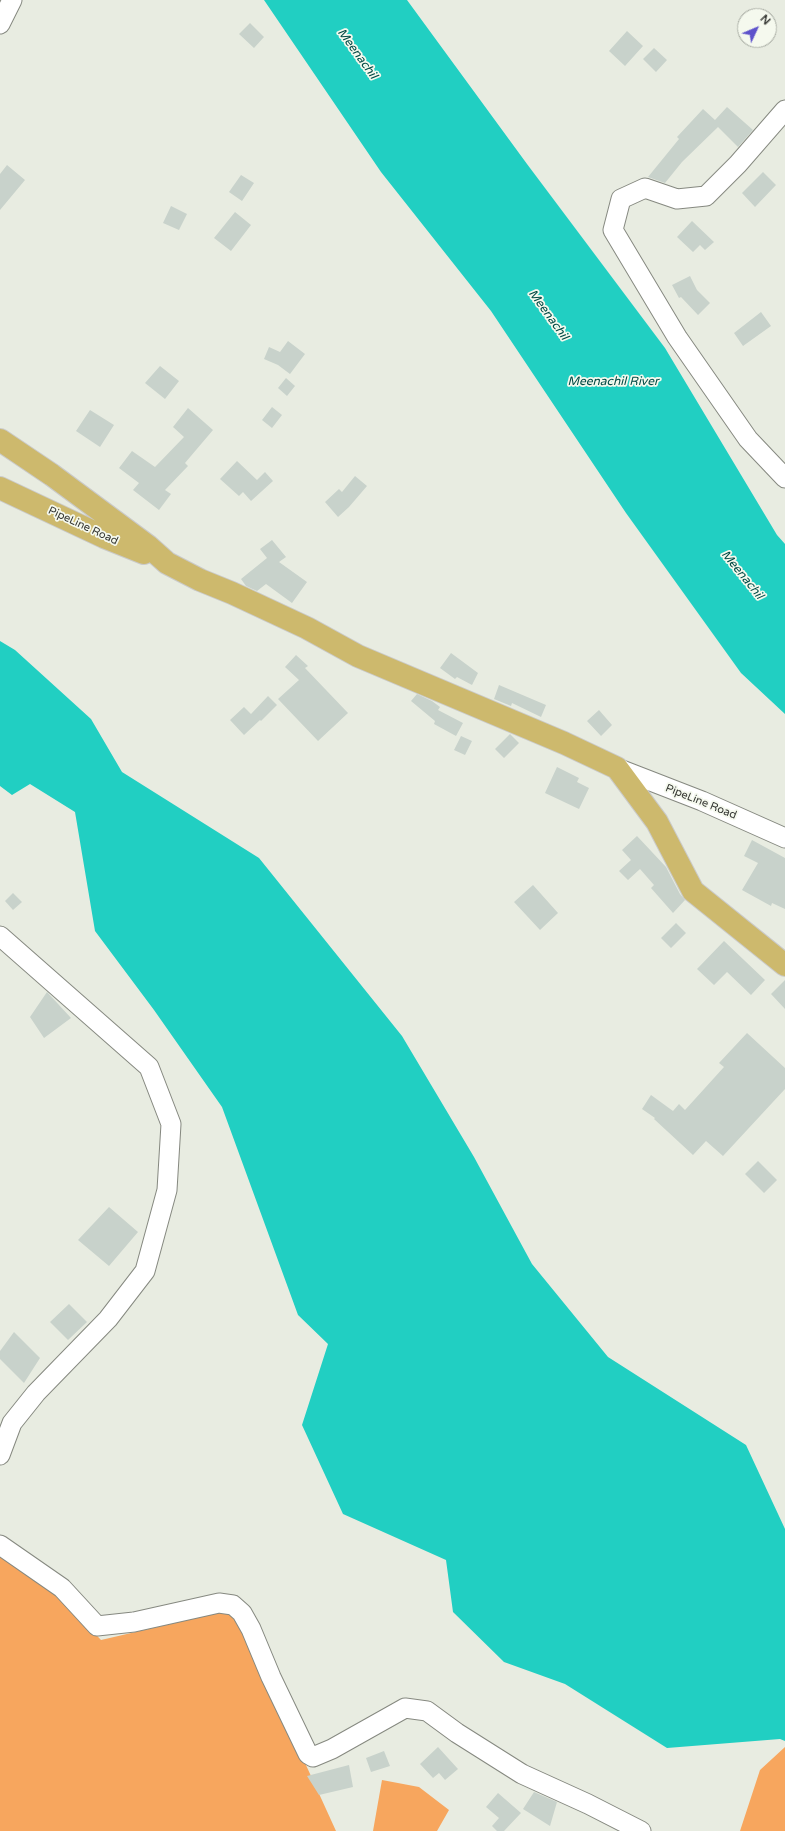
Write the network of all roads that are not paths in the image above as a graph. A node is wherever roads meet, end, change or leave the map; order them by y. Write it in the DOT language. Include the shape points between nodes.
graph roads {
  1 [pos="12,0"];
  2 [pos="0,24"];
  3 [pos="785,110"];
  4 [pos="0,440"];
  5 [pos="785,478"];
  6 [pos="0,488"];
  7 [pos="167,563"];
  8 [pos="617,768"];
  9 [pos="785,838"];
  10 [pos="0,936"];
  11 [pos="785,965"];
  12 [pos="0,1455"];
  13 [pos="0,1545"];
  14 [pos="641,1831"];
  1 -- 2 [label="street"];
  3 -- 5 [label="street" via="706,196 677,200 645,188 621,199 613,230 677,337 748,439"];
  4 -- 7 [label="main road" via="52,475"];
  6 -- 7 [label="main road, PipeLine Road" via="104,537"];
  7 -- 8 [label="main road" via="307,628 358,656"];
  8 -- 9 [label="street, PipeLine Road" via="702,801"];
  8 -- 11 [label="main road" via="657,822 693,891"];
  10 -- 12 [label="street" via="149,1067 171,1124 167,1190 145,1271 108,1319 31,1399 12,1423"];
  13 -- 14 [label="street" via="62,1588 98,1626 134,1622 219,1603 233,1605 242,1613 251,1629 308,1754 314,1757 405,1708 427,1711 522,1774"];
}
